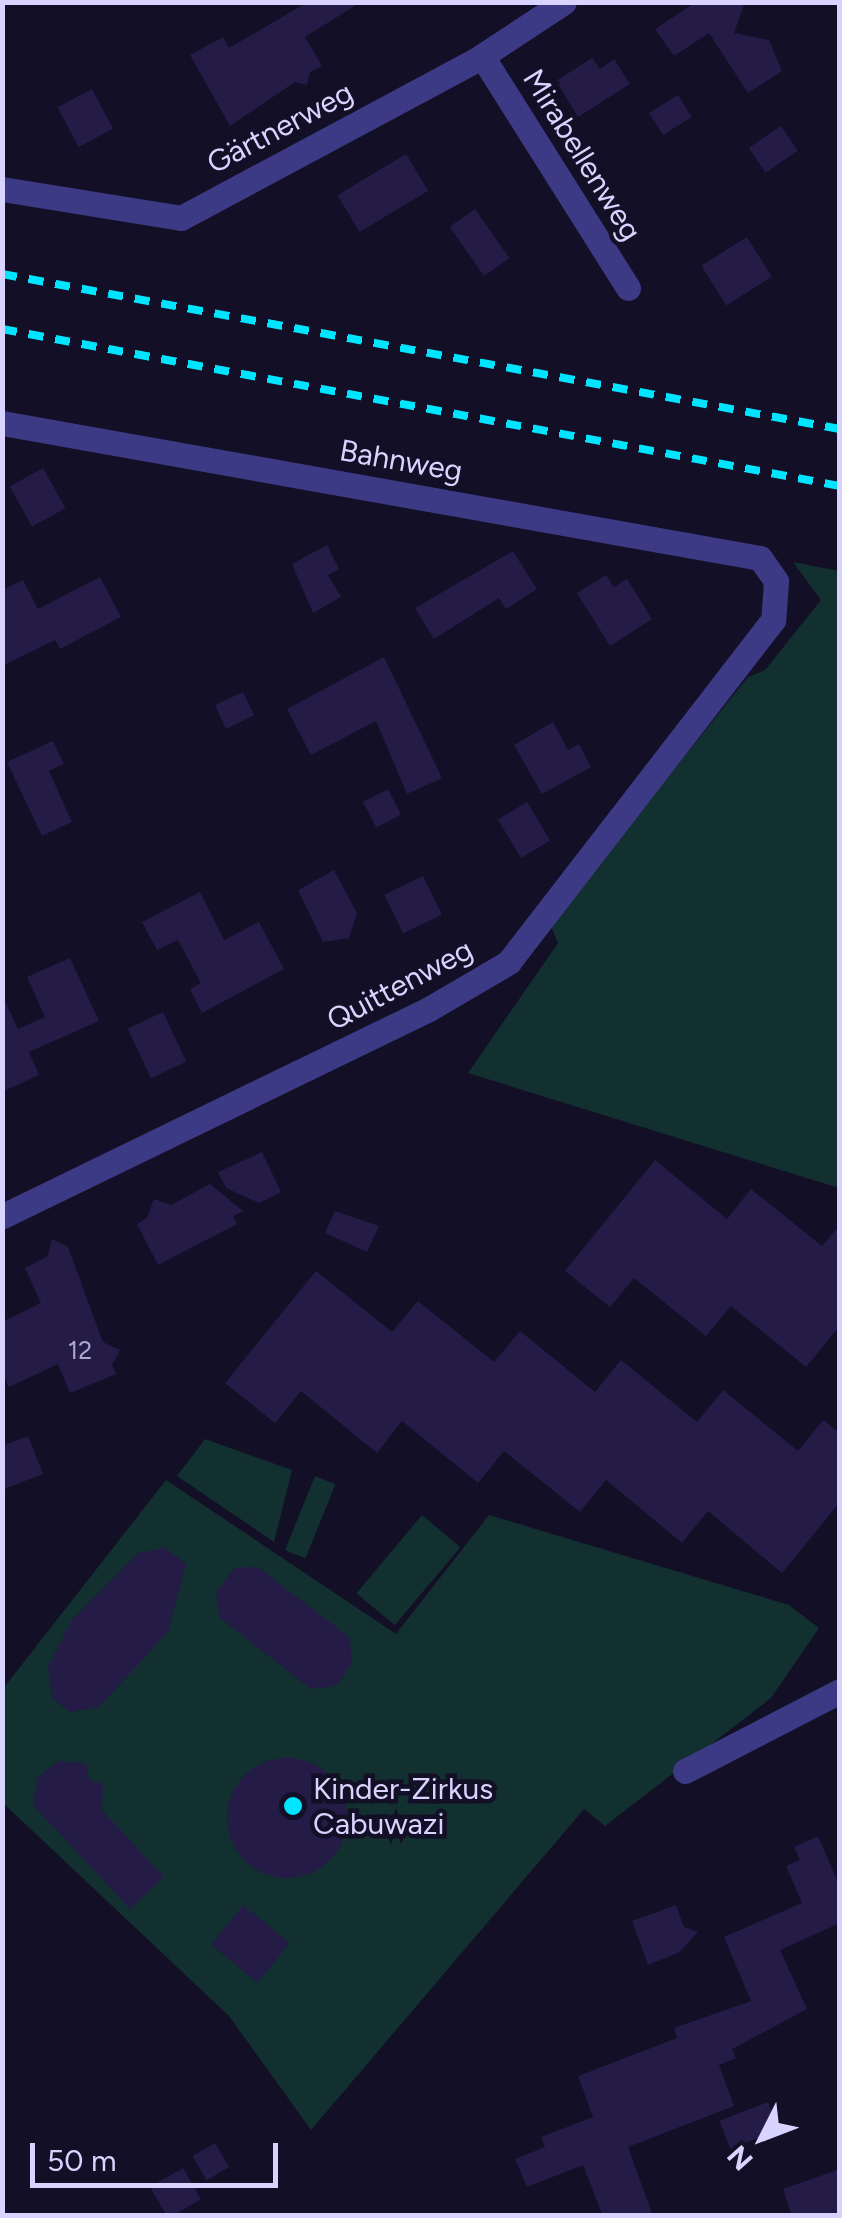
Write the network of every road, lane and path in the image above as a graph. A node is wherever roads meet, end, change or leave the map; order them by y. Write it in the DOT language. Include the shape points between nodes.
graph roads {
  1 [pos="564,2"];
  2 [pos="482,56"];
  3 [pos="2,190"];
  4 [pos="628,288"];
  5 [pos="2,423"];
  6 [pos="776,581"];
  7 [pos="2,1216"];
  8 [pos="840,1691"];
  9 [pos="685,1771"];
  1 -- 2 [label="street, Gärtnerweg"];
  2 -- 3 [label="street, Gärtnerweg" via="181,218"];
  2 -- 4 [label="street, Mirabellenweg"];
  5 -- 6 [label="street, Bahnweg" via="760,558"];
  6 -- 7 [label="street, Quittenweg" via="773,620 509,962 428,1009"];
  8 -- 9 [label="street"];
}
